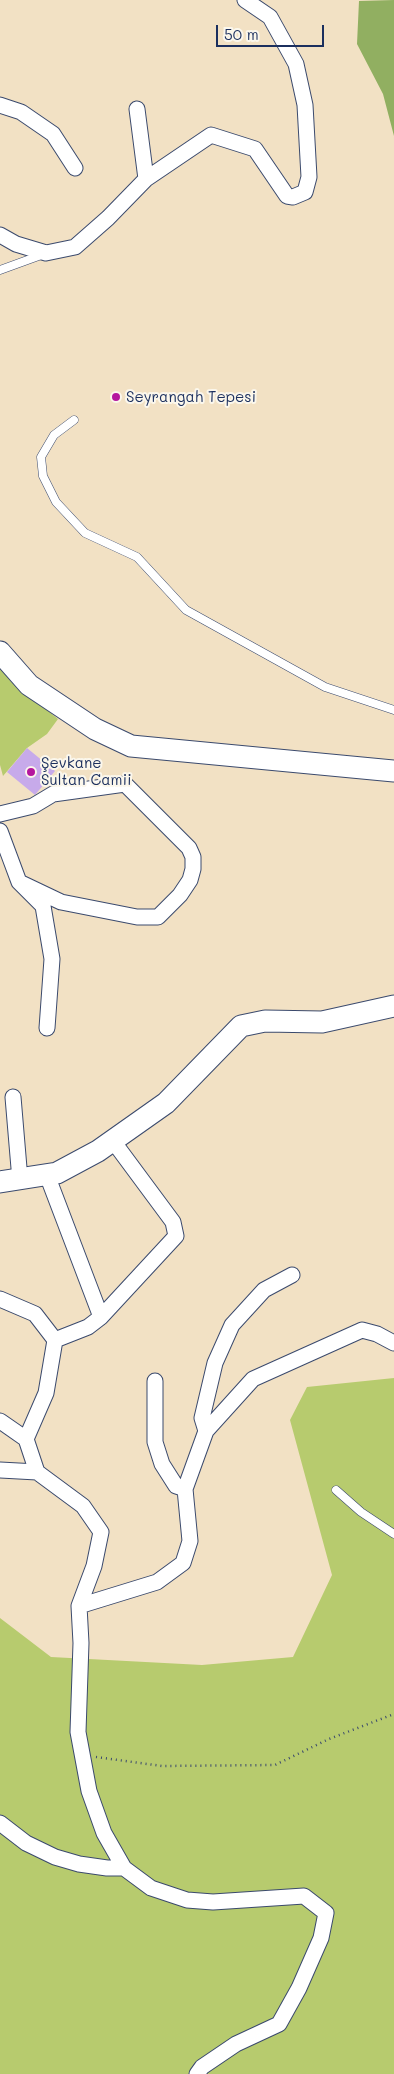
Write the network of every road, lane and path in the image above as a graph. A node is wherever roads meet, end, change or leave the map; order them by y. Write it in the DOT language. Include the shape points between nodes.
graph roads {
  1 [pos="245,0"];
  2 [pos="0,105"];
  3 [pos="137,109"];
  4 [pos="75,168"];
  5 [pos="146,179"];
  6 [pos="0,235"];
  7 [pos="46,253"];
  8 [pos="0,270"];
  9 [pos="74,420"];
  10 [pos="0,652"];
  11 [pos="394,710"];
  12 [pos="394,772"];
  13 [pos="0,814"];
  14 [pos="0,831"];
  15 [pos="19,882"];
  16 [pos="394,1006"];
  17 [pos="47,1028"];
  18 [pos="13,1097"];
  19 [pos="113,1140"];
  20 [pos="47,1175"];
  21 [pos="10,1181"];
  22 [pos="292,1275"];
  23 [pos="0,1298"];
  24 [pos="101,1317"];
  25 [pos="55,1340"];
  26 [pos="394,1343"];
  27 [pos="155,1381"];
  28 [pos="0,1421"];
  29 [pos="206,1431"];
  30 [pos="26,1439"];
  31 [pos="0,1470"];
  32 [pos="37,1472"];
  33 [pos="185,1489"];
  34 [pos="336,1490"];
  35 [pos="394,1534"];
  36 [pos="79,1606"];
  37 [pos="394,1714"];
  38 [pos="82,1755"];
  39 [pos="0,1823"];
  40 [pos="124,1868"];
  41 [pos="197,2074"];
  1 -- 5 [label="street" via="270,17 296,64 305,105 309,177 305,192 287,196 255,149 211,135"];
  2 -- 4 [label="street" via="21,112 53,134"];
  3 -- 5 [label="street"];
  5 -- 7 [label="street" via="75,247"];
  6 -- 7 [label="street" via="16,244"];
  7 -- 8 [label="lane"];
  9 -- 11 [label="lane" via="54,436 41,458 43,476 56,502 85,533 137,557 186,610 325,687"];
  10 -- 12 [label="main road" via="29,685 95,729 130,746"];
  13 -- 15 [label="street" via="33,806 53,794 125,784 189,848 193,857 190,880 158,917 137,917 61,902"];
  14 -- 15 [label="street"];
  15 -- 17 [label="street" via="43,906 52,960"];
  16 -- 19 [label="main road" via="322,1022 265,1021 241,1026 166,1103"];
  18 -- 21 [label="street"];
  19 -- 20 [label="main road" via="57,1173"];
  19 -- 24 [label="street" via="173,1222 176,1236"];
  20 -- 21 [label="main road"];
  20 -- 24 [label="street"];
  22 -- 29 [label="street" via="264,1290 232,1325 215,1363 202,1418"];
  23 -- 25 [label="street" via="35,1314"];
  24 -- 25 [label="street" via="88,1327"];
  25 -- 30 [label="street" via="46,1393"];
  26 -- 29 [label="street" via="362,1330 253,1379"];
  27 -- 33 [label="street" via="155,1442 162,1464 176,1486"];
  28 -- 30 [label="street"];
  29 -- 33 [label="street"];
  30 -- 32 [label="street"];
  31 -- 32 [label="street"];
  32 -- 36 [label="street" via="83,1506 100,1532 94,1566"];
  33 -- 36 [label="street" via="190,1541 183,1563 158,1582"];
  34 -- 35 [label="lane"];
  36 -- 38 [label="street" via="78,1732"];
  37 -- 38 [label="path" via="328,1739 275,1765 162,1766"];
  38 -- 40 [label="street" via="89,1791 104,1833"];
  39 -- 40 [label="street" via="26,1843 55,1857 79,1864"];
  40 -- 41 [label="street" via="151,1888 187,1900 213,1902 304,1896 326,1912 321,1938 279,2024 236,2044"];
}
